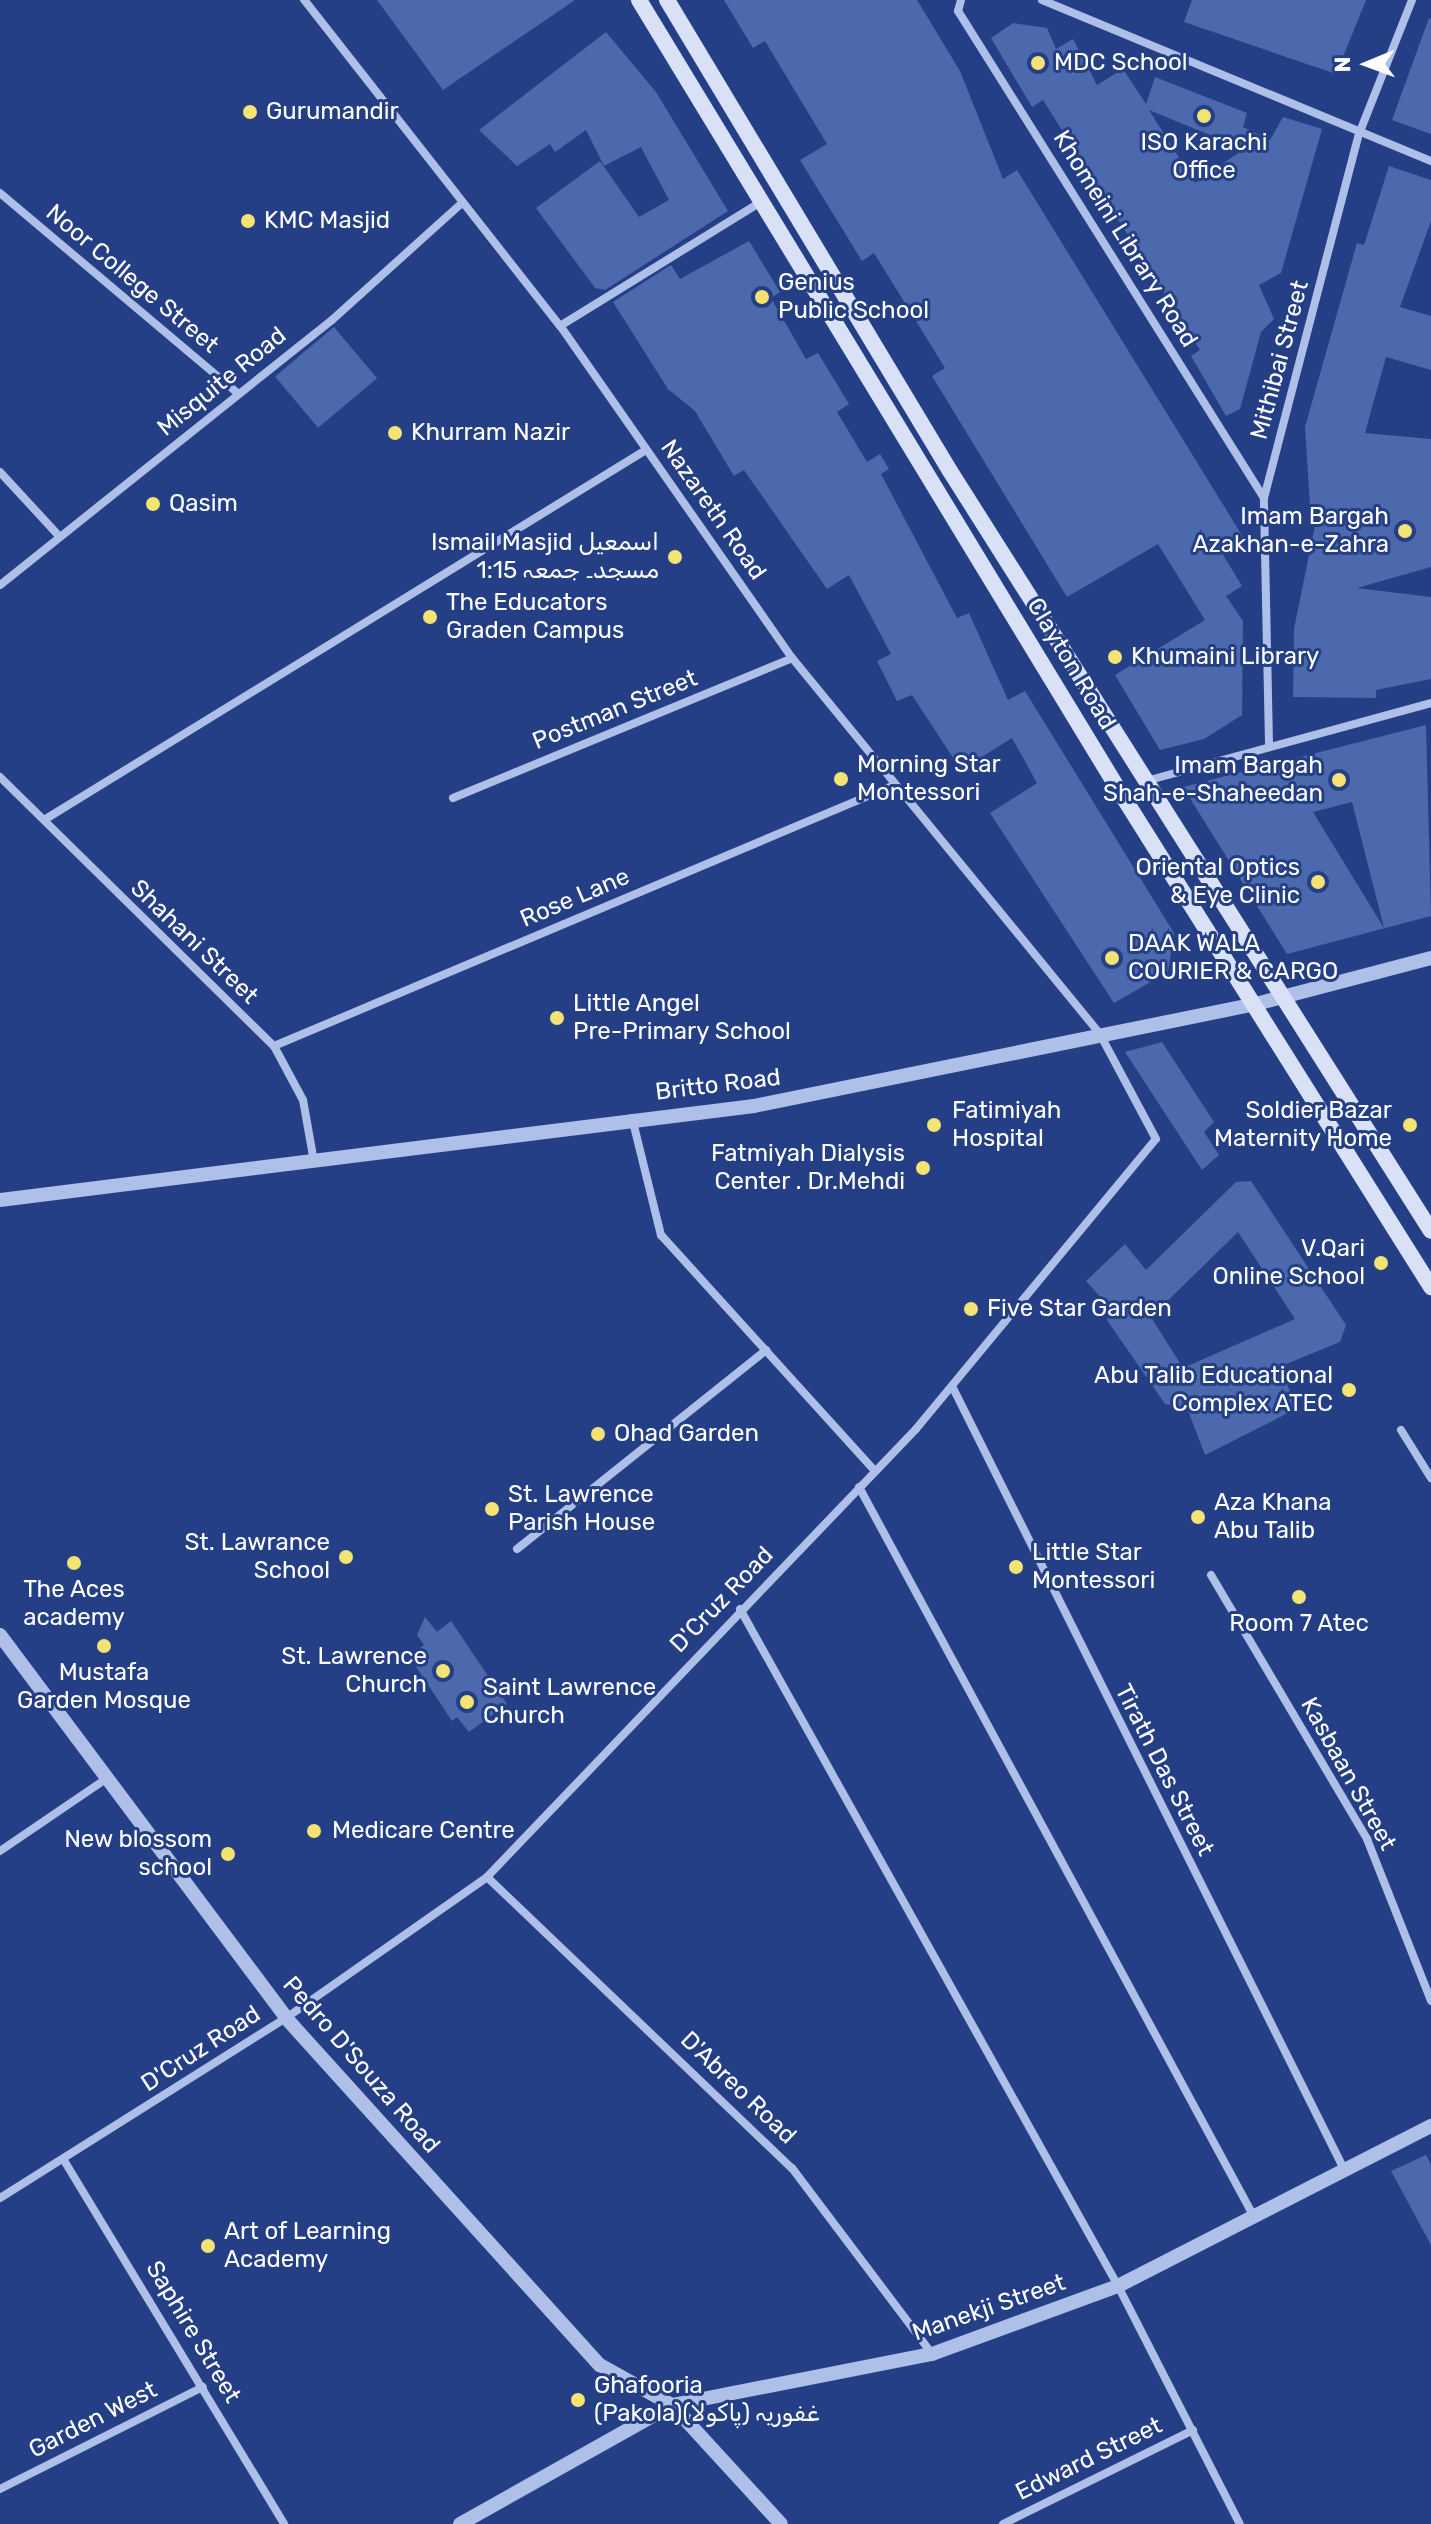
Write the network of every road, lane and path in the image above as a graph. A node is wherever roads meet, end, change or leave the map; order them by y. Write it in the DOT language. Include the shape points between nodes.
graph roads {
  1 [pos="304,0"];
  2 [pos="639,0"];
  3 [pos="667,0"];
  4 [pos="961,0"];
  5 [pos="1042,0"];
  6 [pos="1412,0"];
  7 [pos="1359,134"];
  8 [pos="1431,161"];
  9 [pos="0,193"];
  10 [pos="762,201"];
  11 [pos="462,203"];
  12 [pos="560,326"];
  13 [pos="239,394"];
  14 [pos="646,450"];
  15 [pos="0,472"];
  16 [pos="1264,498"];
  17 [pos="60,537"];
  18 [pos="0,585"];
  19 [pos="792,658"];
  20 [pos="1431,703"];
  21 [pos="1269,743"];
  22 [pos="0,777"];
  23 [pos="1145,782"];
  24 [pos="892,786"];
  25 [pos="453,798"];
  26 [pos="44,820"];
  27 [pos="1431,958"];
  28 [pos="1283,997"];
  29 [pos="1256,1004"];
  30 [pos="1100,1034"];
  31 [pos="274,1046"];
  32 [pos="632,1118"];
  33 [pos="314,1162"];
  34 [pos="0,1200"];
  35 [pos="1431,1231"];
  36 [pos="1431,1287"];
  37 [pos="766,1350"];
  38 [pos="952,1386"];
  39 [pos="1401,1430"];
  40 [pos="875,1471"];
  41 [pos="1431,1478"];
  42 [pos="859,1487"];
  43 [pos="517,1549"];
  44 [pos="1211,1575"];
  45 [pos="740,1609"];
  46 [pos="0,1635"];
  47 [pos="111,1776"];
  48 [pos="0,1851"];
  49 [pos="487,1877"];
  50 [pos="1431,2001"];
  51 [pos="286,2018"];
  52 [pos="1431,2126"];
  53 [pos="65,2162"];
  54 [pos="1345,2171"];
  55 [pos="2,2193"];
  56 [pos="1254,2217"];
  57 [pos="1118,2286"];
  58 [pos="932,2354"];
  59 [pos="203,2387"];
  60 [pos="672,2405"];
  61 [pos="1193,2430"];
  62 [pos="0,2489"];
  63 [pos="284,2524"];
  64 [pos="460,2524"];
  65 [pos="781,2524"];
  66 [pos="1003,2524"];
  67 [pos="1240,2524"];
  1 -- 11 [label="street, Nazareth Road"];
  2 -- 10 [label="main road, Clayton Road"];
  3 -- 23 [label="main road, Clayton Road"];
  4 -- 16 [label="street, Khomeini Library Road" via="958,11"];
  5 -- 7 [label="street"];
  6 -- 7 [label="street, Mithibai Street"];
  7 -- 8 [label="street"];
  7 -- 16 [label="street, Mithibai Street"];
  9 -- 13 [label="street, Noor College Street"];
  10 -- 12 [label="street"];
  10 -- 29 [label="main road, Clayton Road"];
  11 -- 12 [label="street, Nazareth Road"];
  11 -- 13 [label="street, Misquite Road"];
  12 -- 14 [label="street, Nazareth Road"];
  13 -- 17 [label="street, Misquite Road"];
  14 -- 19 [label="street, Nazareth Road"];
  14 -- 26 [label="street"];
  15 -- 17 [label="street"];
  16 -- 21 [label="street, Mithibai Street"];
  17 -- 18 [label="street, Misquite Road"];
  19 -- 24 [label="street, Nazareth Road"];
  19 -- 25 [label="street, Postman Street"];
  20 -- 21 [label="street"];
  21 -- 23 [label="street"];
  22 -- 26 [label="street, Shahani Street"];
  23 -- 28 [label="main road, Clayton Road"];
  24 -- 30 [label="street, Nazareth Road"];
  24 -- 31 [label="street, Rose Lane"];
  26 -- 31 [label="street, Shahani Street"];
  27 -- 28 [label="street, Britto Road"];
  28 -- 29 [label="street, Britto Road"];
  28 -- 35 [label="main road, Clayton Road"];
  29 -- 30 [label="street, Britto Road"];
  29 -- 36 [label="main road, Clayton Road"];
  30 -- 32 [label="street, Britto Road" via="754,1106"];
  30 -- 38 [label="street, D'Cruz Road" via="1156,1139"];
  31 -- 33 [label="street, Shahani Street" via="303,1100"];
  32 -- 33 [label="street, Britto Road"];
  32 -- 37 [label="street" via="661,1235"];
  33 -- 34 [label="street, Britto Road"];
  37 -- 40 [label="street"];
  37 -- 43 [label="street"];
  38 -- 40 [label="street, D'Cruz Road"];
  38 -- 54 [label="street, Tirath Das Street"];
  39 -- 41 [label="street"];
  40 -- 42 [label="street, D'Cruz Road"];
  42 -- 45 [label="street, D'Cruz Road"];
  42 -- 56 [label="street"];
  44 -- 50 [label="street, Kasbaan Street" via="1367,1839"];
  45 -- 49 [label="street, D'Cruz Road"];
  45 -- 57 [label="street"];
  46 -- 47 [label="street, Pedro D'Souza Road"];
  47 -- 48 [label="street"];
  47 -- 51 [label="street, Pedro D'Souza Road"];
  49 -- 51 [label="street, D'Cruz Road"];
  49 -- 58 [label="street, D'Abreo Road" via="792,2168"];
  51 -- 53 [label="street, D'Cruz Road"];
  51 -- 60 [label="street, Pedro D'Souza Road" via="600,2365"];
  52 -- 54 [label="street, Manekji Street"];
  53 -- 55 [label="street, D'Cruz Road"];
  53 -- 59 [label="street, Saphire Street"];
  54 -- 56 [label="street, Manekji Street"];
  56 -- 57 [label="street, Manekji Street"];
  57 -- 58 [label="street, Manekji Street"];
  57 -- 61 [label="street"];
  58 -- 60 [label="street, Manekji Street"];
  59 -- 62 [label="street, Garden West"];
  59 -- 63 [label="street, Saphire Street"];
  60 -- 64 [label="street, Manekji Street"];
  60 -- 65 [label="street, Pedro D'Souza Road"];
  61 -- 66 [label="street, Edward Street"];
  61 -- 67 [label="street"];
}
